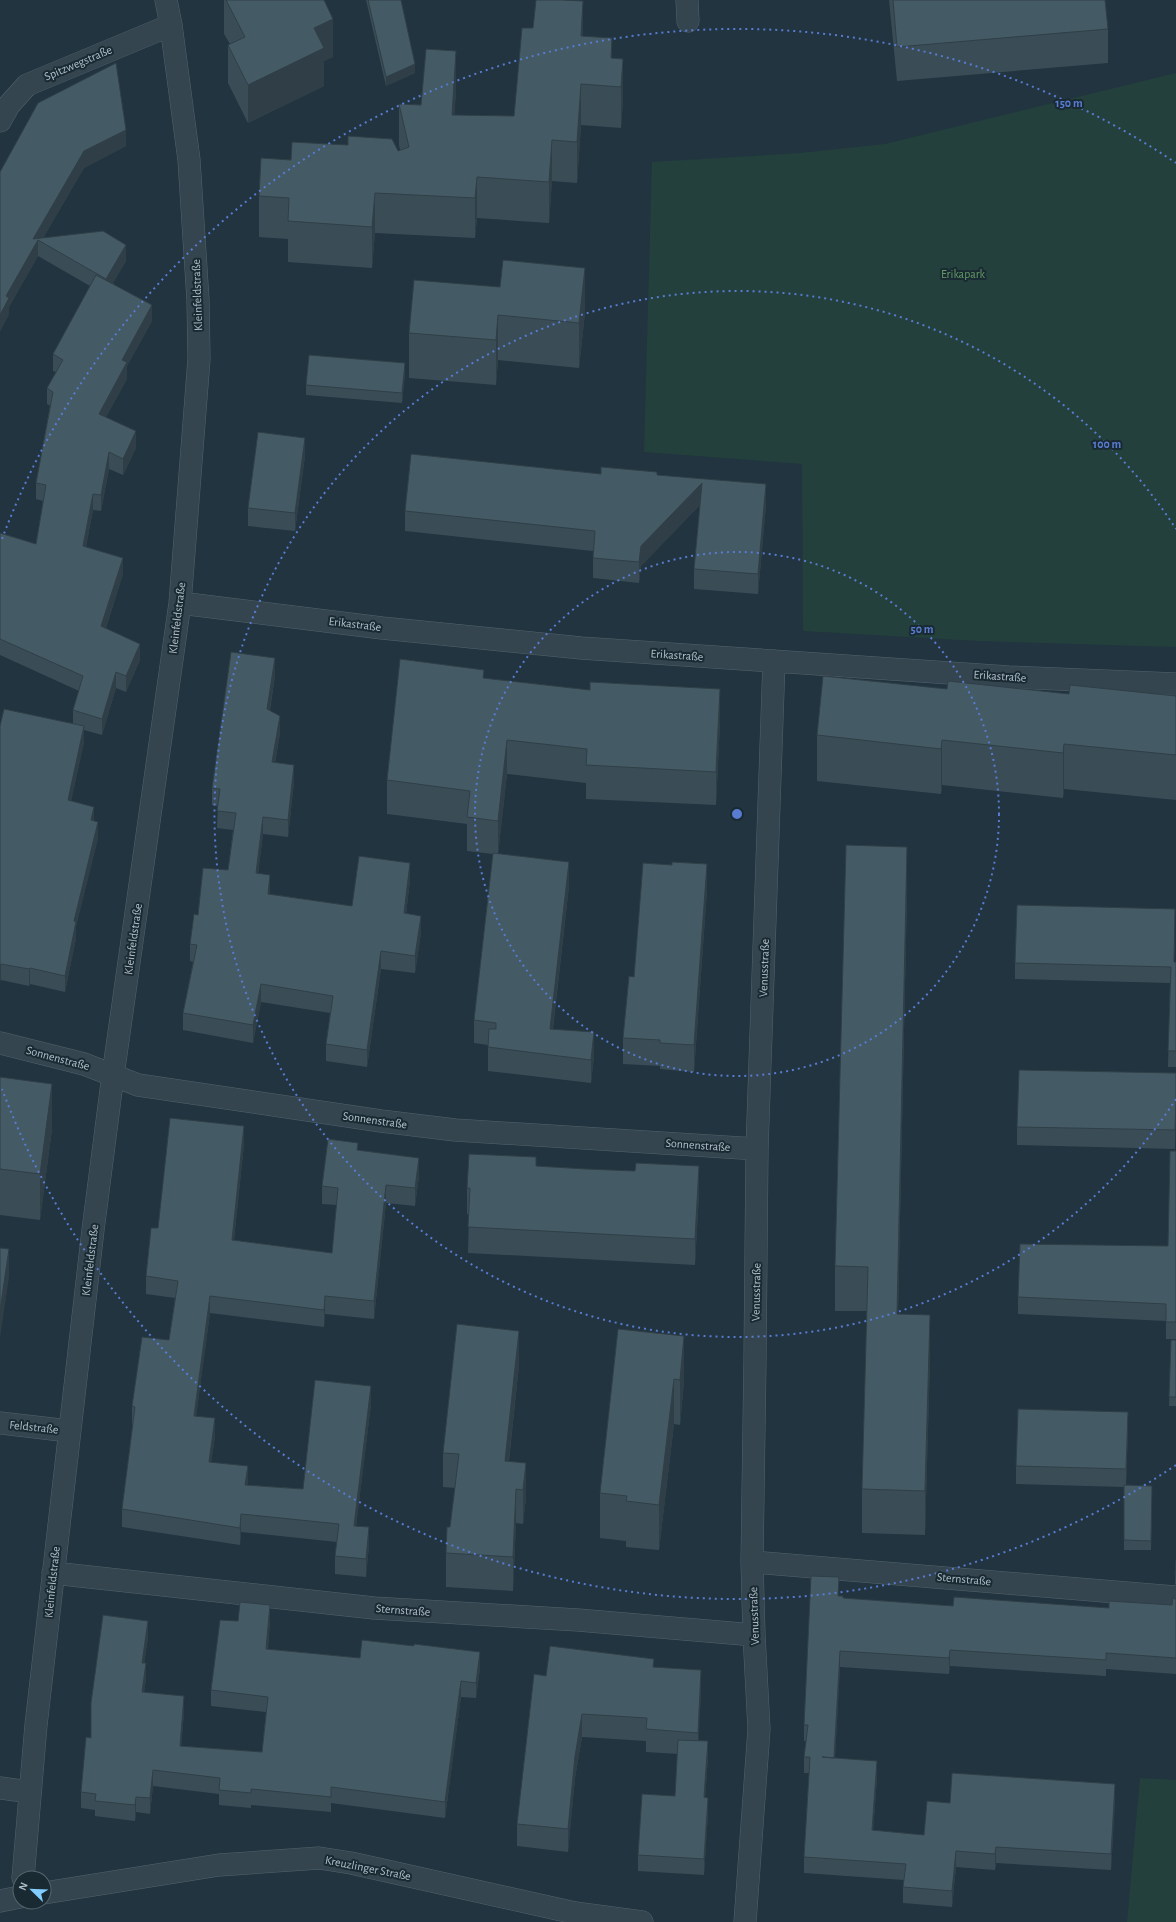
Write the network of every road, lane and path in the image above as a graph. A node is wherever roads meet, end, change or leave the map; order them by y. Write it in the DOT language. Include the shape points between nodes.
graph roads {
  1 [pos="166,0"];
  2 [pos="172,25"];
  3 [pos="0,121"];
  4 [pos="180,603"];
  5 [pos="774,662"];
  6 [pos="1176,684"];
  7 [pos="0,1043"];
  8 [pos="113,1075"];
  9 [pos="758,1149"];
  10 [pos="0,1423"];
  11 [pos="69,1431"];
  12 [pos="752,1562"];
  13 [pos="53,1573"];
  14 [pos="1176,1597"];
  15 [pos="754,1635"];
  16 [pos="0,1788"];
  17 [pos="30,1792"];
  18 [pos="24,1870"];
  19 [pos="52,1892"];
  20 [pos="12,1899"];
  21 [pos="0,1901"];
  22 [pos="642,1922"];
  23 [pos="746,1922"];
  1 -- 2 [label="street, Kleinfeldstraße"];
  2 -- 3 [label="street, Spitzwegstraße" via="27,84 9,105"];
  2 -- 4 [label="street, Kleinfeldstraße" via="189,160 199,359"];
  4 -- 5 [label="street, Erikastraße" via="382,628 574,647"];
  4 -- 8 [label="street, Kleinfeldstraße"];
  5 -- 6 [label="street, Erikastraße" via="841,664 1009,677"];
  5 -- 9 [label="street, Venusstraße"];
  7 -- 8 [label="street, Sonnenstraße" via="84,1064"];
  8 -- 9 [label="street, Sonnenstraße" via="138,1085 381,1122 446,1129"];
  8 -- 11 [label="street, Kleinfeldstraße"];
  9 -- 12 [label="street, Venusstraße"];
  10 -- 11 [label="street, Feldstraße"];
  11 -- 13 [label="street, Kleinfeldstraße"];
  12 -- 14 [label="street, Sternstraße"];
  12 -- 15 [label="street, Venusstraße"];
  13 -- 15 [label="street, Sternstraße" via="374,1608 578,1620"];
  13 -- 17 [label="street, Kleinfeldstraße"];
  15 -- 23 [label="street, Venusstraße" via="759,1729"];
  16 -- 17 [label="street"];
  17 -- 18 [label="street, Kleinfeldstraße"];
  19 -- 22 [label="street, Kreuzlinger Straße" via="219,1865 319,1858 575,1913"];
  20 -- 21 [label="street"];
}
